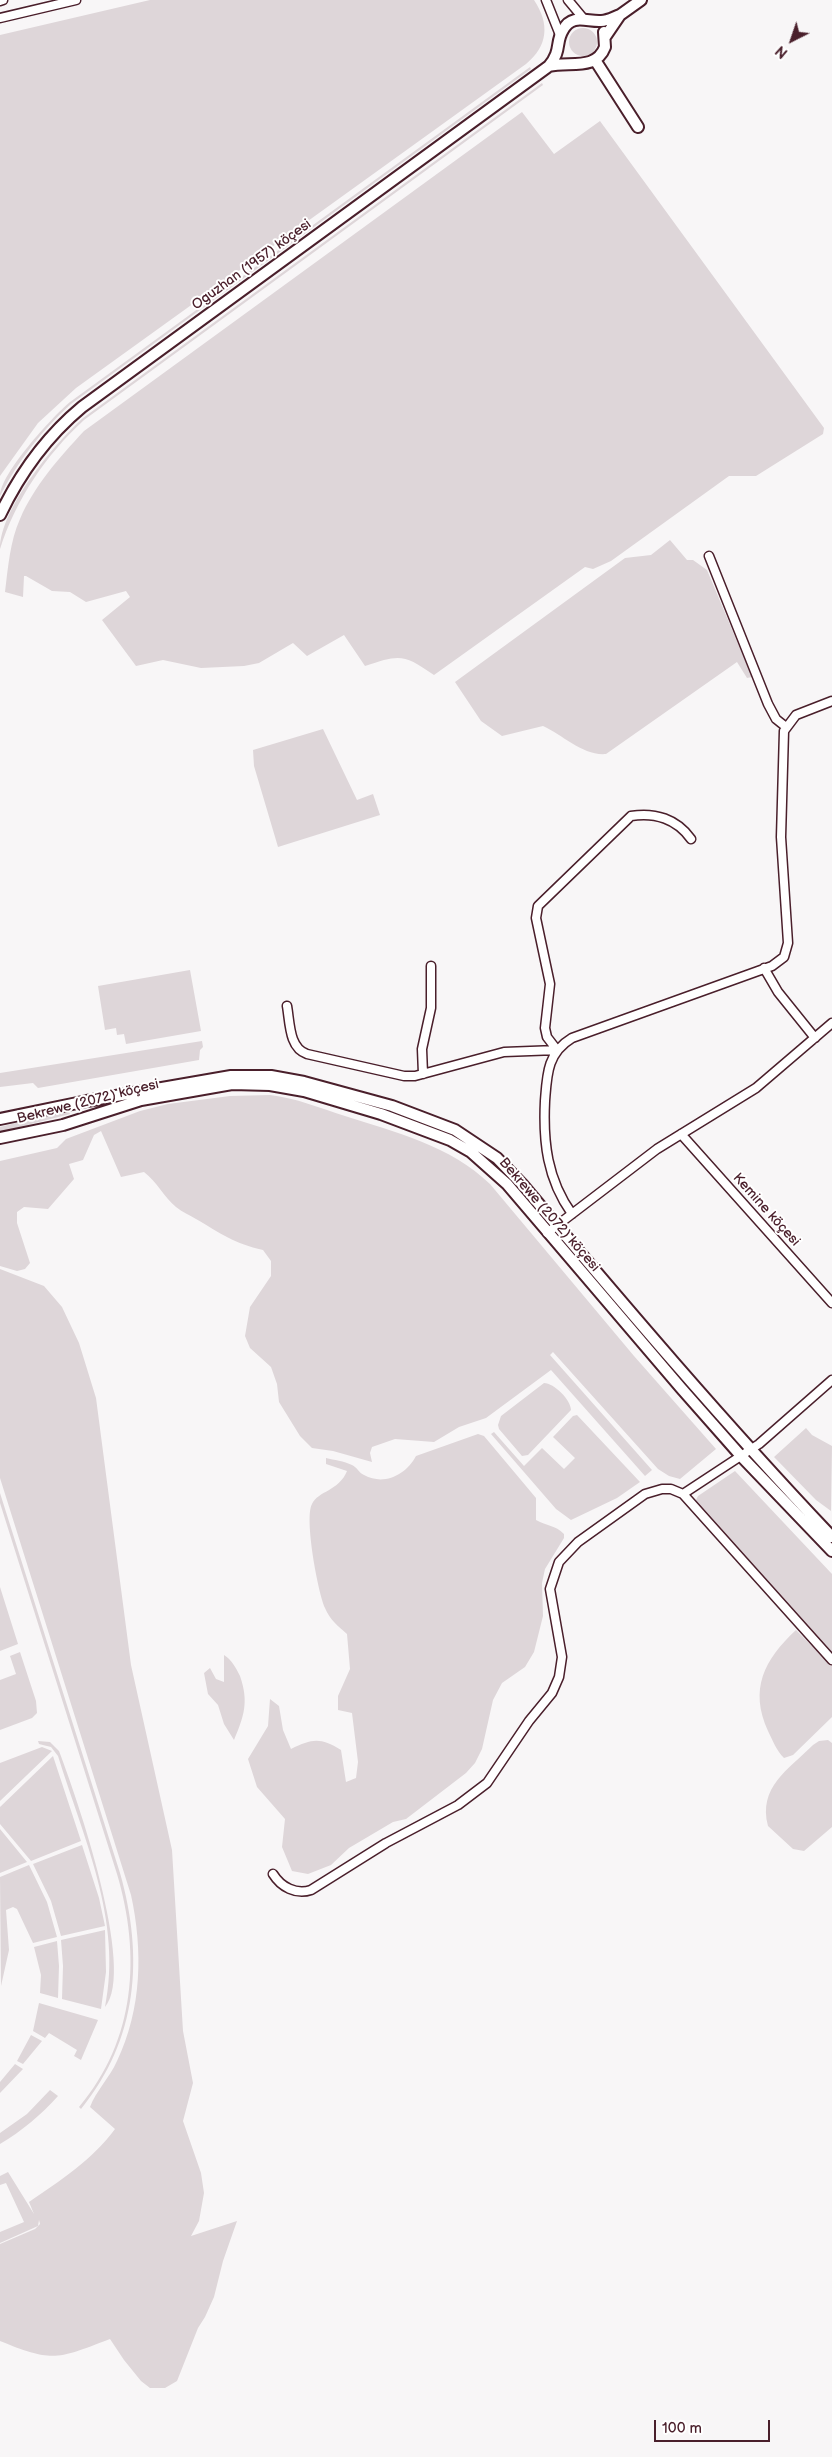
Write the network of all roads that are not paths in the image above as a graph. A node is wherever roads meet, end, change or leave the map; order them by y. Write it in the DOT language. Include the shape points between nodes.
graph roads {
  1 [pos="76,0"];
  2 [pos="546,0"];
  3 [pos="568,0"];
  4 [pos="641,0"];
  5 [pos="620,15"];
  6 [pos="0,18"];
  7 [pos="588,20"];
  8 [pos="605,37"];
  9 [pos="560,40"];
  10 [pos="595,60"];
  11 [pos="577,63"];
  12 [pos="549,66"];
  13 [pos="638,127"];
  14 [pos="0,516"];
  15 [pos="709,556"];
  16 [pos="832,702"];
  17 [pos="786,727"];
  18 [pos="691,839"];
  19 [pos="431,966"];
  20 [pos="764,968"];
  21 [pos="287,1006"];
  22 [pos="832,1023"];
  23 [pos="815,1038"];
  24 [pos="556,1050"];
  25 [pos="423,1074"];
  26 [pos="0,1119"];
  27 [pos="681,1134"];
  28 [pos="0,1138"];
  29 [pos="572,1214"];
  30 [pos="557,1226"];
  31 [pos="547,1233"];
  32 [pos="832,1302"];
  33 [pos="832,1380"];
  34 [pos="746,1454"];
  35 [pos="683,1494"];
  36 [pos="832,1537"];
  37 [pos="832,1551"];
  38 [pos="832,1660"];
  39 [pos="273,1874"];
  1 -- 6 [label="street"];
  2 -- 9 [label="street"];
  3 -- 7 [label="street"];
  4 -- 5 [label="main road, Oguzhan (1957) köçesi"];
  5 -- 7 [label="main road, Oguzhan (1957) köçesi" via="604,21"];
  5 -- 8 [label="main road, Oguzhan (1957) köçesi"];
  7 -- 8 [label="main road" via="601,28"];
  7 -- 9 [label="main road, Oguzhan (1957) köçesi" via="569,23"];
  8 -- 10 [label="main road, Oguzhan (1957) köçesi" via="603,52"];
  9 -- 11 [label="main road" via="568,58"];
  9 -- 12 [label="main road, Oguzhan (1957) köçesi" via="557,55"];
  10 -- 11 [label="main road, Oguzhan (1957) köçesi"];
  10 -- 13 [label="main road"];
  11 -- 12 [label="main road, Oguzhan (1957) köçesi"];
  12 -- 14 [label="main road, Oguzhan (1957) köçesi" via="82,407 38,452 16,484"];
  15 -- 17 [label="street" via="768,704 776,719"];
  16 -- 17 [label="street" via="800,713"];
  17 -- 20 [label="street" via="780,837 788,943 782,960"];
  18 -- 24 [label="street" via="675,822 655,816 631,816 538,906 536,918 550,984 545,1028"];
  19 -- 25 [label="street" via="431,1008 422,1049"];
  20 -- 23 [label="street" via="778,992"];
  20 -- 24 [label="street" via="579,1035"];
  21 -- 25 [label="street" via="294,1045 302,1052 384,1073"];
  22 -- 23 [label="street"];
  23 -- 27 [label="street" via="756,1088"];
  24 -- 25 [label="street" via="504,1052"];
  24 -- 29 [label="street" via="548,1069 545,1146 555,1182"];
  26 -- 30 [label="main road, Bekrewe (2072) köçesi" via="231,1076 271,1076 304,1082 392,1106 454,1130 497,1158"];
  27 -- 29 [label="street"];
  27 -- 32 [label="street, Kemine köçesi"];
  28 -- 31 [label="main road, Bekrewe (2072) köçesi" via="64,1124 141,1100 232,1084 270,1085 304,1091 381,1114 450,1140 496,1173"];
  29 -- 30 [label="street"];
  30 -- 31 [label="street"];
  30 -- 34 [label="main road, Bekrewe (2072) köçesi"];
  31 -- 34 [label="main road, Bekrewe (2072) köçesi"];
  33 -- 34 [label="street"];
  34 -- 35 [label="street"];
  34 -- 36 [label="main road, Bekrewe (2072) köçesi"];
  34 -- 37 [label="main road, Bekrewe (2072) köçesi"];
  35 -- 38 [label="street"];
  35 -- 39 [label="street" via="662,1489 645,1494 578,1542 559,1562 550,1589 562,1657 559,1677 552,1693 496,1773 480,1790 311,1890 301,1892 287,1888"];
}
